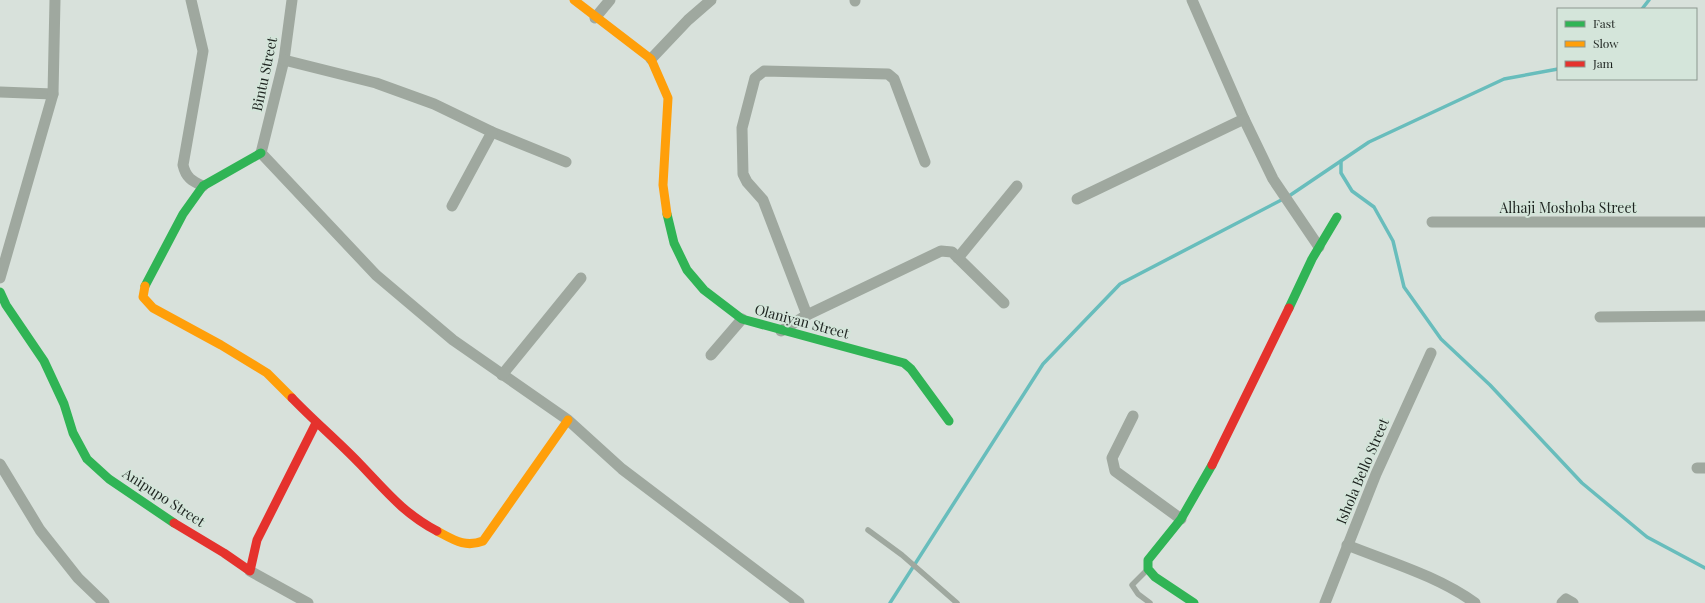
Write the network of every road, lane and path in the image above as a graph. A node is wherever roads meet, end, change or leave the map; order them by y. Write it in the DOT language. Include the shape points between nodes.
graph roads {
  1 [pos="55,0"];
  2 [pos="192,0"];
  3 [pos="292,0"];
  4 [pos="574,0"];
  5 [pos="610,0"];
  6 [pos="711,0"];
  7 [pos="1192,0"];
  8 [pos="595,18"];
  9 [pos="651,59"];
  10 [pos="284,60"];
  11 [pos="0,92"];
  12 [pos="53,94"];
  13 [pos="1244,119"];
  14 [pos="492,132"];
  15 [pos="261,153"];
  16 [pos="566,162"];
  17 [pos="925,162"];
  18 [pos="203,186"];
  19 [pos="1017,186"];
  20 [pos="1077,199"];
  21 [pos="452,206"];
  22 [pos="1337,217"];
  23 [pos="1432,222"];
  24 [pos="1705,222"];
  25 [pos="1319,247"];
  26 [pos="958,258"];
  27 [pos="0,278"];
  28 [pos="581,278"];
  29 [pos="0,292"];
  30 [pos="1004,303"];
  31 [pos="807,315"];
  32 [pos="1705,316"];
  33 [pos="1600,317"];
  34 [pos="742,319"];
  35 [pos="780,331"];
  36 [pos="1431,353"];
  37 [pos="711,355"];
  38 [pos="502,375"];
  39 [pos="1133,416"];
  40 [pos="568,420"];
  41 [pos="949,421"];
  42 [pos="316,424"];
  43 [pos="0,464"];
  44 [pos="1181,519"];
  45 [pos="868,530"];
  46 [pos="1347,545"];
  47 [pos="1148,569"];
  48 [pos="250,571"];
  49 [pos="104,603"];
  50 [pos="308,603"];
  51 [pos="799,603"];
  52 [pos="957,603"];
  53 [pos="1150,603"];
  54 [pos="1194,603"];
  55 [pos="1325,603"];
  56 [pos="1475,603"];
  57 [pos="1562,603"];
  58 [pos="1573,603"];
  1 -- 12 [label="street"];
  2 -- 18 [label="street" via="202,50 183,165 190,180"];
  3 -- 10 [label="street, Bintu Street"];
  4 -- 8 [label="street"];
  5 -- 8 [label="street"];
  6 -- 9 [label="street"];
  7 -- 13 [label="street"];
  8 -- 9 [label="street"];
  9 -- 34 [label="street, Olaniyan Street" via="668,98 663,185 674,243 687,270 704,290"];
  10 -- 14 [label="street" via="376,83 434,104"];
  10 -- 15 [label="street, Bintu Street"];
  11 -- 12 [label="street"];
  12 -- 27 [label="street"];
  13 -- 20 [label="street"];
  13 -- 25 [label="street" via="1273,179"];
  14 -- 16 [label="street"];
  14 -- 21 [label="street"];
  15 -- 18 [label="street"];
  15 -- 38 [label="street" via="376,275 453,340"];
  17 -- 31 [label="street" via="894,79 888,74 764,71 754,78 742,128 743,174 763,200"];
  18 -- 42 [label="street" via="179,222 145,285 143,297 153,308 267,373"];
  19 -- 26 [label="street"];
  22 -- 25 [label="street"];
  23 -- 24 [label="street, Alhaji Moshoba Street"];
  25 -- 44 [label="street" via="1216,459"];
  26 -- 30 [label="street"];
  26 -- 31 [label="street" via="952,252 941,251"];
  28 -- 38 [label="street"];
  29 -- 48 [label="street, Anipupo Street" via="44,361 64,404 73,433 87,459 109,479 155,512"];
  31 -- 35 [label="street"];
  32 -- 33 [label="street"];
  34 -- 35 [label="street, Olaniyan Street"];
  34 -- 37 [label="street"];
  35 -- 41 [label="street, Olaniyan Street" via="904,363"];
  36 -- 46 [label="street, Ishola Bello Street"];
  38 -- 40 [label="street"];
  39 -- 44 [label="street" via="1112,458 1115,471"];
  40 -- 42 [label="street" via="483,541 473,545 458,542 417,520"];
  40 -- 51 [label="street" via="622,469"];
  42 -- 48 [label="street" via="257,540"];
  43 -- 49 [label="street" via="40,530 78,578"];
  44 -- 47 [label="street" via="1148,560"];
  45 -- 52 [label="lane" via="902,555"];
  46 -- 55 [label="street, Ishola Bello Street"];
  46 -- 56 [label="street" via="1425,577"];
  47 -- 53 [label="lane" via="1132,585 1138,594"];
  47 -- 54 [label="street" via="1155,577"];
  48 -- 50 [label="street"];
  57 -- 58 [label="street" via="1566,599"];
}
